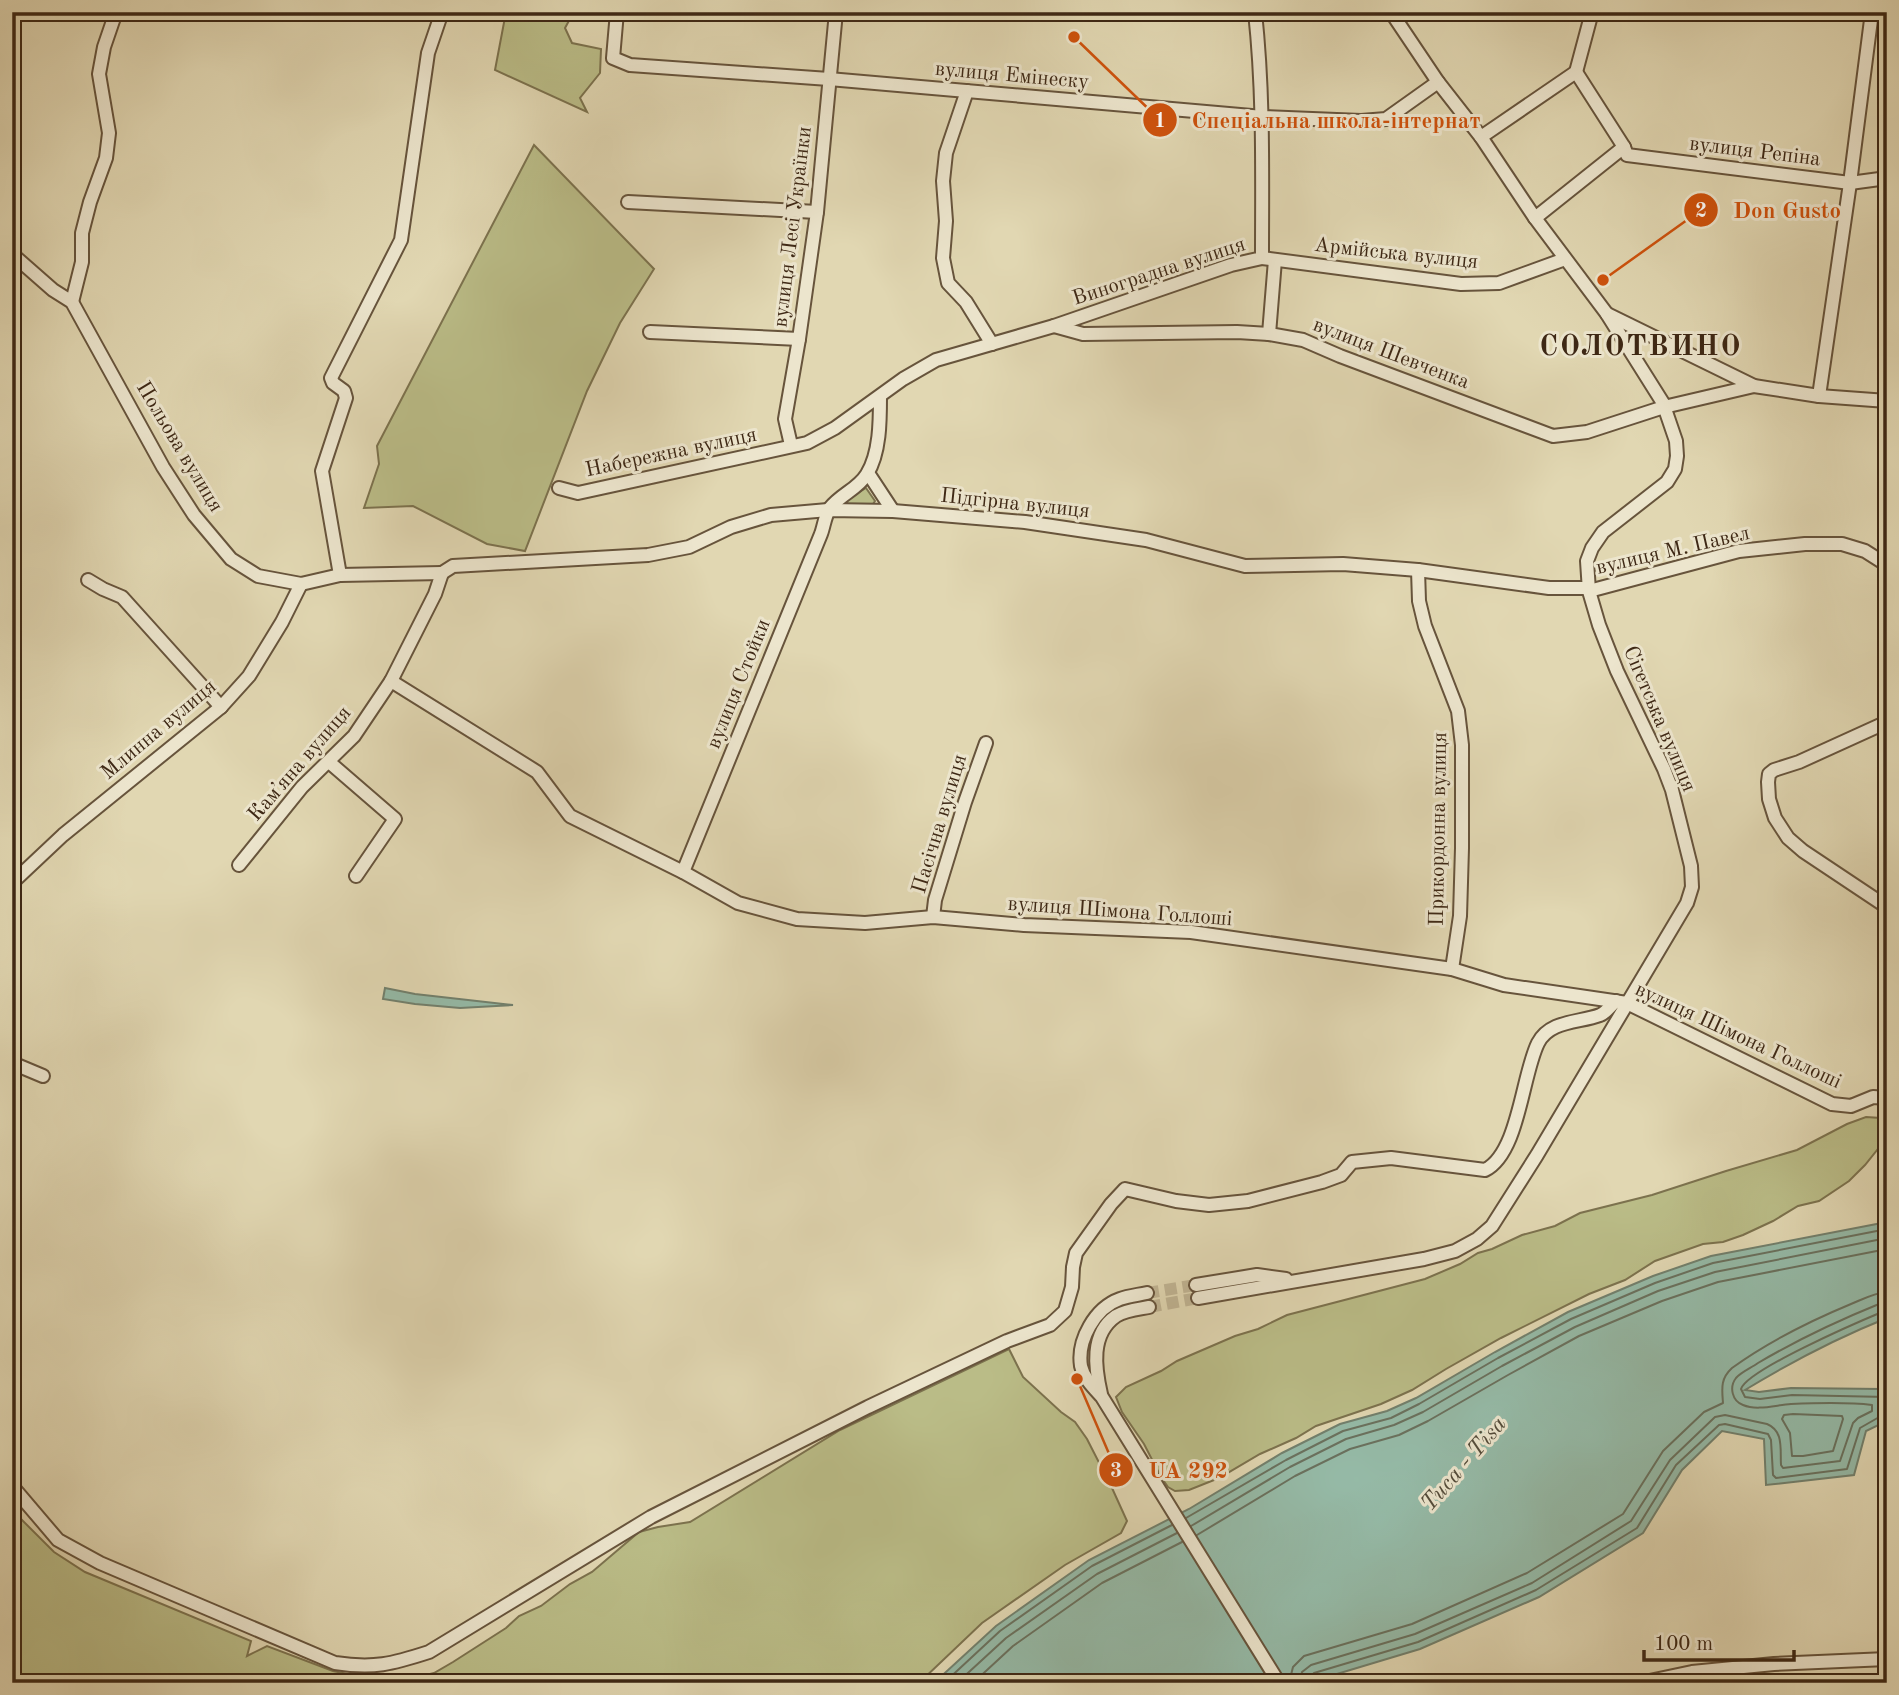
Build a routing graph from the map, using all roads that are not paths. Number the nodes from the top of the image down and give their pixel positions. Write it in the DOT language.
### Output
graph roads {
  1 [pos="37,12"];
  2 [pos="116,12"];
  3 [pos="442,12"];
  4 [pos="617,12"];
  5 [pos="836,12"];
  6 [pos="1255,12"];
  7 [pos="1391,12"];
  8 [pos="1592,12"];
  9 [pos="1872,12"];
  10 [pos="12,15"];
  11 [pos="1576,72"];
  12 [pos="830,79"];
  13 [pos="1438,82"];
  14 [pos="967,91"];
  15 [pos="1263,117"];
  16 [pos="1480,138"];
  17 [pos="1624,147"];
  18 [pos="1887,178"];
  19 [pos="1850,183"];
  20 [pos="628,202"];
  21 [pos="817,212"];
  22 [pos="1535,218"];
  23 [pos="12,254"];
  24 [pos="1269,259"];
  25 [pos="1565,259"];
  26 [pos="72,302"];
  27 [pos="1607,314"];
  28 [pos="1054,326"];
  29 [pos="650,332"];
  30 [pos="1269,334"];
  31 [pos="799,339"];
  32 [pos="992,344"];
  33 [pos="1754,386"];
  34 [pos="1819,396"];
  35 [pos="880,397"];
  36 [pos="1887,401"];
  37 [pos="1664,407"];
  38 [pos="791,445"];
  39 [pos="868,473"];
  40 [pos="559,488"];
  41 [pos="828,510"];
  42 [pos="893,511"];
  43 [pos="1887,565"];
  44 [pos="1418,569"];
  45 [pos="442,573"];
  46 [pos="340,575"];
  47 [pos="88,580"];
  48 [pos="301,584"];
  49 [pos="1588,589"];
  50 [pos="391,681"];
  51 [pos="221,707"];
  52 [pos="1887,722"];
  53 [pos="986,743"];
  54 [pos="330,762"];
  55 [pos="239,865"];
  56 [pos="683,872"];
  57 [pos="356,876"];
  58 [pos="12,883"];
  59 [pos="1887,907"];
  60 [pos="933,917"];
  61 [pos="1452,969"];
  62 [pos="1621,1002"];
  63 [pos="12,1063"];
  64 [pos="43,1076"];
  65 [pos="1887,1098"];
  66 [pos="1197,1292"];
  67 [pos="1147,1293"];
  68 [pos="1149,1307"];
  69 [pos="1104,1400"];
  70 [pos="12,1486"];
  71 [pos="1887,1659"];
  72 [pos="1279,1683"];
  73 [pos="1640,1683"];
  1 -- 10 [label="street"];
  2 -- 26 [label="street"];
  3 -- 46 [label="street"];
  4 -- 12 [label="street, вулиця Емінеску"];
  5 -- 12 [label="street, вулиця Лесі Українки"];
  6 -- 15 [label="street, Виноградна вулиця"];
  7 -- 13 [label="street, Сігетська вулиця"];
  8 -- 11 [label="street"];
  9 -- 19 [label="street"];
  11 -- 16 [label="street"];
  11 -- 17 [label="street"];
  12 -- 14 [label="street, вулиця Емінеску"];
  12 -- 21 [label="street, вулиця Лесі Українки"];
  13 -- 15 [label="street, вулиця Емінеску"];
  13 -- 16 [label="street, Сігетська вулиця"];
  14 -- 15 [label="street, вулиця Емінеску"];
  14 -- 32 [label="street"];
  15 -- 24 [label="street, Виноградна вулиця"];
  16 -- 22 [label="street, Сігетська вулиця"];
  17 -- 19 [label="street, вулиця Репіна"];
  17 -- 22 [label="street"];
  18 -- 19 [label="street, вулиця Репіна"];
  19 -- 34 [label="street"];
  20 -- 21 [label="street"];
  21 -- 31 [label="street, вулиця Лесі Українки"];
  22 -- 25 [label="street, Сігетська вулиця"];
  23 -- 26 [label="street, Польова вулиця"];
  24 -- 25 [label="street, Армійська вулиця"];
  24 -- 28 [label="street, Виноградна вулиця"];
  24 -- 30 [label="street"];
  25 -- 27 [label="street, Сігетська вулиця"];
  26 -- 48 [label="street, Польова вулиця"];
  27 -- 33 [label="street"];
  27 -- 37 [label="street, Сігетська вулиця"];
  28 -- 30 [label="street, вулиця Шевченка"];
  28 -- 32 [label="street, Виноградна вулиця"];
  29 -- 31 [label="street"];
  30 -- 37 [label="street, вулиця Шевченка"];
  31 -- 38 [label="street, вулиця Лесі Українки"];
  32 -- 35 [label="street, Виноградна вулиця"];
  33 -- 34 [label="street"];
  33 -- 37 [label="street, вулиця Шевченка"];
  34 -- 36 [label="street"];
  35 -- 38 [label="street, Виноградна вулиця"];
  35 -- 39 [label="street"];
  37 -- 49 [label="street, Сігетська вулиця"];
  38 -- 40 [label="street, Набережна вулиця"];
  39 -- 41 [label="street"];
  39 -- 42 [label="street"];
  41 -- 42 [label="street, Підгірна вулиця"];
  41 -- 45 [label="street, Підгірна вулиця"];
  41 -- 56 [label="street, вулиця Стойки"];
  42 -- 44 [label="street, Підгірна вулиця"];
  43 -- 49 [label="street, вулиця М. Павел"];
  44 -- 49 [label="street, Підгірна вулиця"];
  44 -- 61 [label="street, Прикордонна вулиця"];
  45 -- 46 [label="street, Польова вулиця"];
  45 -- 50 [label="street, Камʼяна вулиця"];
  46 -- 48 [label="street, Польова вулиця"];
  47 -- 51 [label="street"];
  48 -- 51 [label="street, Млинна вулиця"];
  49 -- 62 [label="street, Сігетська вулиця"];
  50 -- 54 [label="street, Камʼяна вулиця"];
  50 -- 56 [label="street, вулиця Шімона Голлоші"];
  51 -- 58 [label="street, Млинна вулиця"];
  52 -- 59 [label="street"];
  53 -- 60 [label="street, Пасічна вулиця"];
  54 -- 55 [label="street, Камʼяна вулиця"];
  54 -- 57 [label="street"];
  56 -- 60 [label="street, вулиця Шімона Голлоші"];
  60 -- 61 [label="street, вулиця Шімона Голлоші"];
  61 -- 62 [label="street, вулиця Шімона Голлоші"];
  62 -- 65 [label="street, вулиця Шімона Голлоші"];
  62 -- 66 [label="street, Сігетська вулиця"];
  62 -- 70 [label="street"];
  63 -- 64 [label="street"];
  67 -- 69 [label="street"];
  68 -- 69 [label="street"];
  69 -- 72 [label="street"];
  71 -- 73 [label="street"];
}
